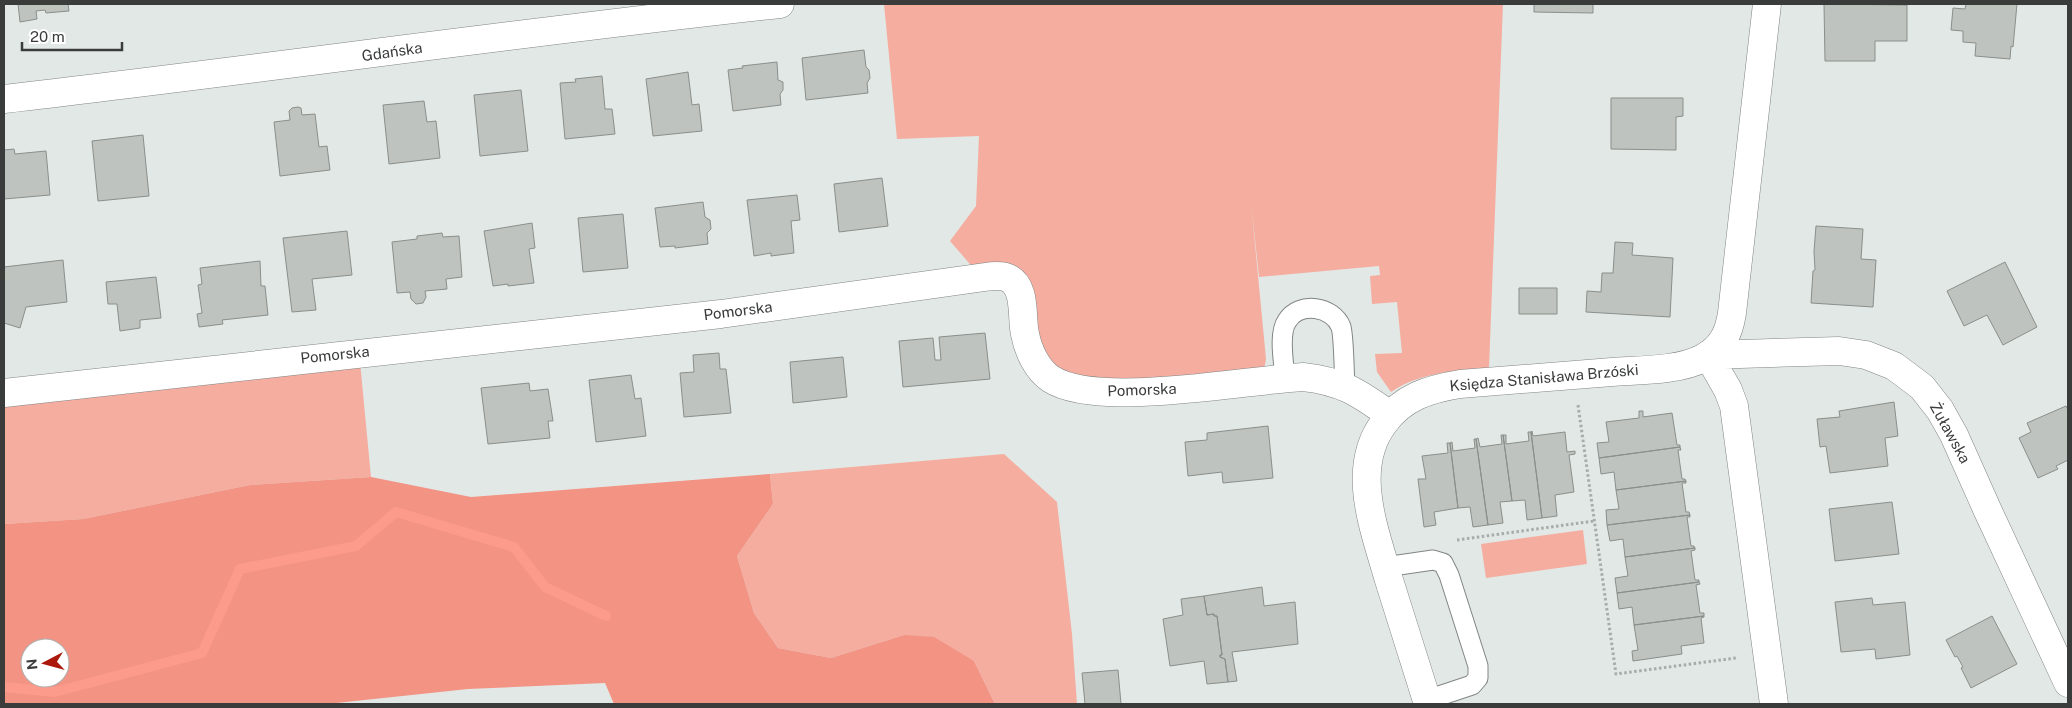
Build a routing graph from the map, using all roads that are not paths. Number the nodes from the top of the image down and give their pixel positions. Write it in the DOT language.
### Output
graph roads {
  1 [pos="780,4"];
  2 [pos="1767,4"];
  3 [pos="4,99"];
  4 [pos="1708,355"];
  5 [pos="1285,378"];
  6 [pos="1345,386"];
  7 [pos="4,393"];
  8 [pos="1390,415"];
  9 [pos="1385,567"];
  10 [pos="2068,683"];
  11 [pos="1428,702"];
  12 [pos="1774,704"];
  1 -- 3 [label="street, Gdańska"];
  2 -- 4 [label="street, Księdza Stanisława Brzóski"];
  4 -- 8 [label="street, Księdza Stanisława Brzóski"];
  4 -- 10 [label="street, Żuławska"];
  4 -- 12 [label="street"];
  5 -- 6 [label="street, Pomorska"];
  5 -- 6 [label="lane"];
  5 -- 7 [label="street, Pomorska"];
  6 -- 8 [label="street, Pomorska"];
  8 -- 9 [label="street, Księdza Stanisława Brzóski"];
  9 -- 11 [label="street, Księdza Stanisława Brzóski"];
  9 -- 11 [label="lane"];
}
